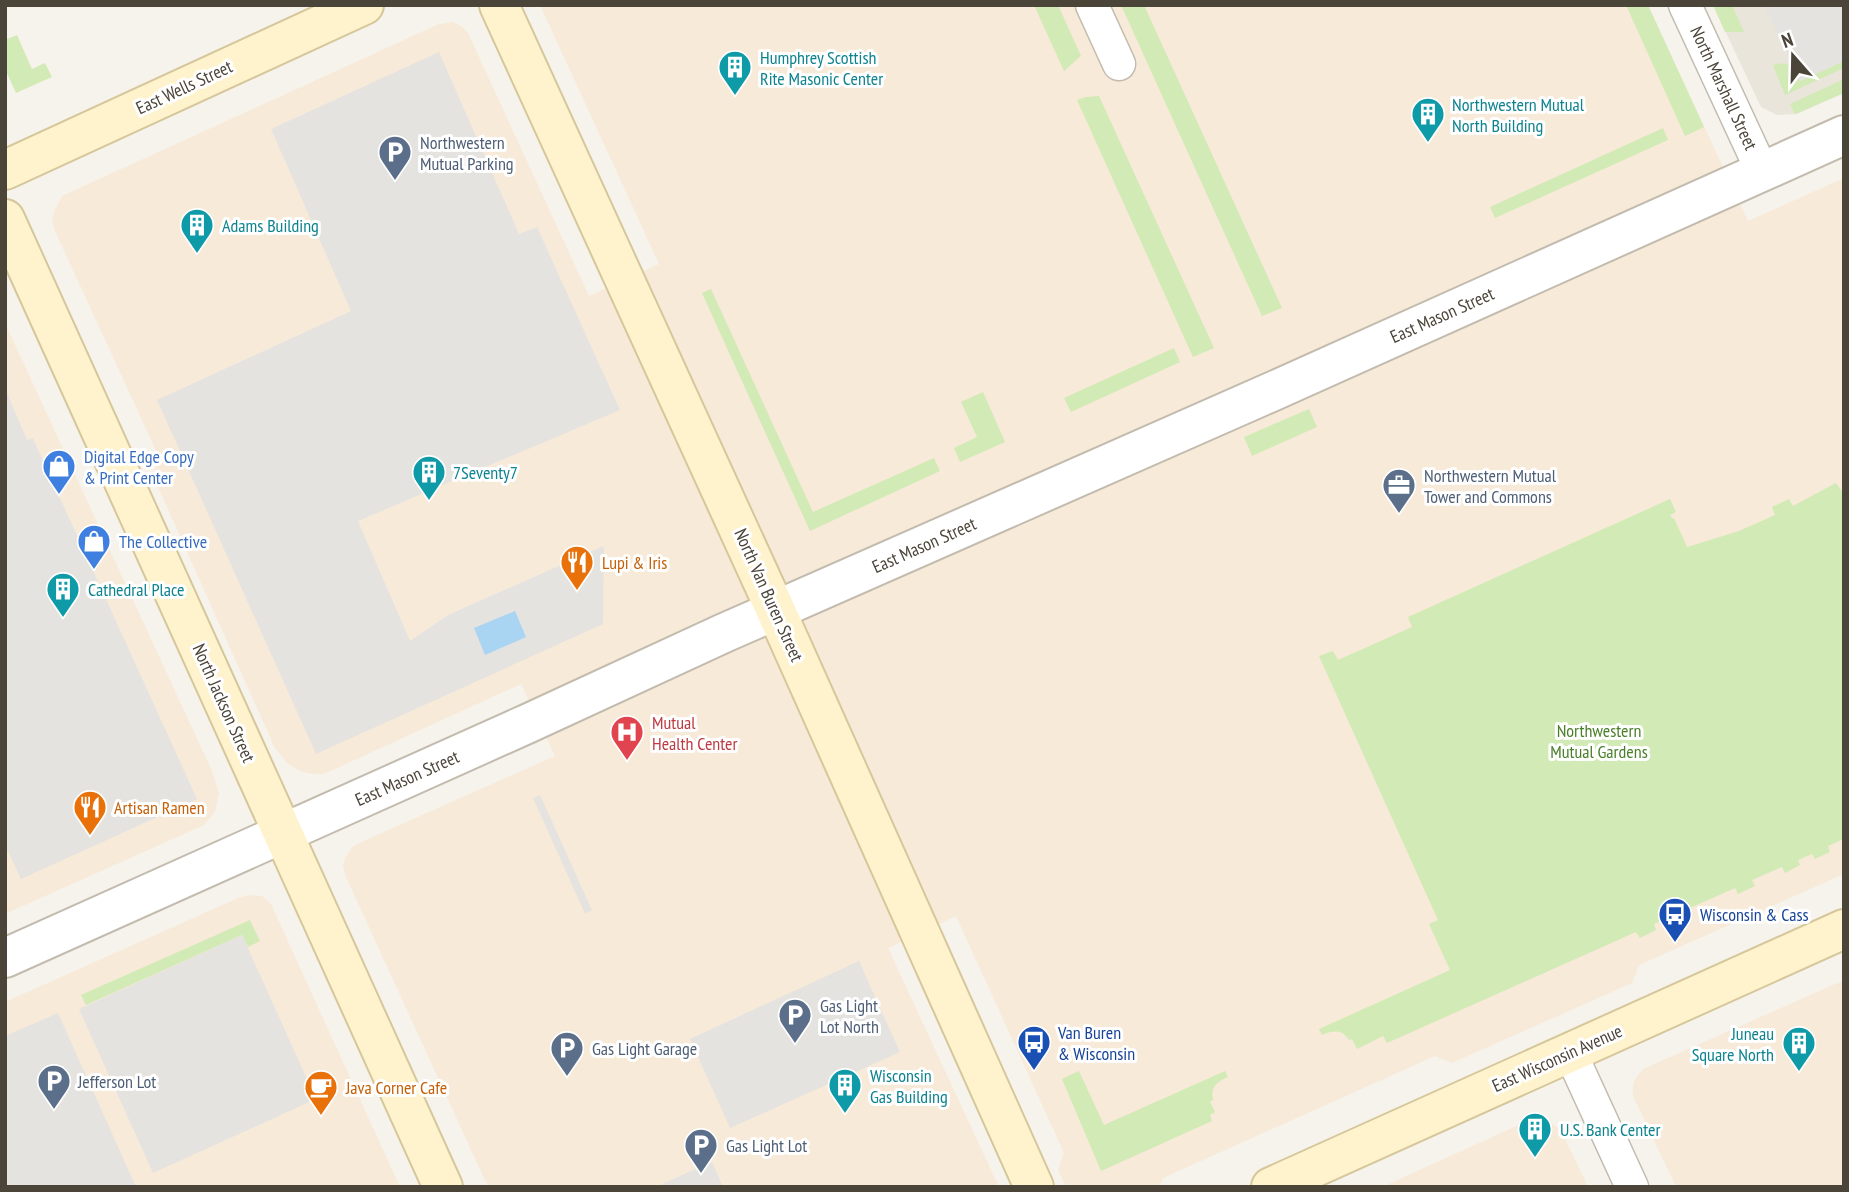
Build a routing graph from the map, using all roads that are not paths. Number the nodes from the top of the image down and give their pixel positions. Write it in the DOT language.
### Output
graph roads {
  1 [pos="364,5"];
  2 [pos="499,5"];
  3 [pos="1092,5"];
  4 [pos="1685,5"];
  5 [pos="1119,64"];
  6 [pos="1844,135"];
  7 [pos="5,170"];
  8 [pos="1762,171"];
  9 [pos="5,219"];
  10 [pos="776,611"];
  11 [pos="282,833"];
  12 [pos="1844,929"];
  13 [pos="5,958"];
  14 [pos="1570,1052"];
  15 [pos="443,1187"];
  16 [pos="1034,1187"];
  17 [pos="1271,1187"];
  18 [pos="1632,1187"];
  1 -- 7 [label="main road, East Wells Street"];
  2 -- 10 [label="main road, North Van Buren Street"];
  3 -- 5 [label="street"];
  4 -- 8 [label="street, North Marshall Street"];
  6 -- 8 [label="street, East Mason Street"];
  8 -- 10 [label="street, East Mason Street"];
  9 -- 11 [label="main road, North Jackson Street"];
  10 -- 11 [label="street, East Mason Street"];
  10 -- 16 [label="main road, North Van Buren Street"];
  11 -- 13 [label="street, East Mason Street"];
  11 -- 15 [label="main road, North Jackson Street"];
  12 -- 14 [label="main road, East Wisconsin Avenue"];
  14 -- 17 [label="main road, East Wisconsin Avenue"];
  14 -- 18 [label="street"];
}
